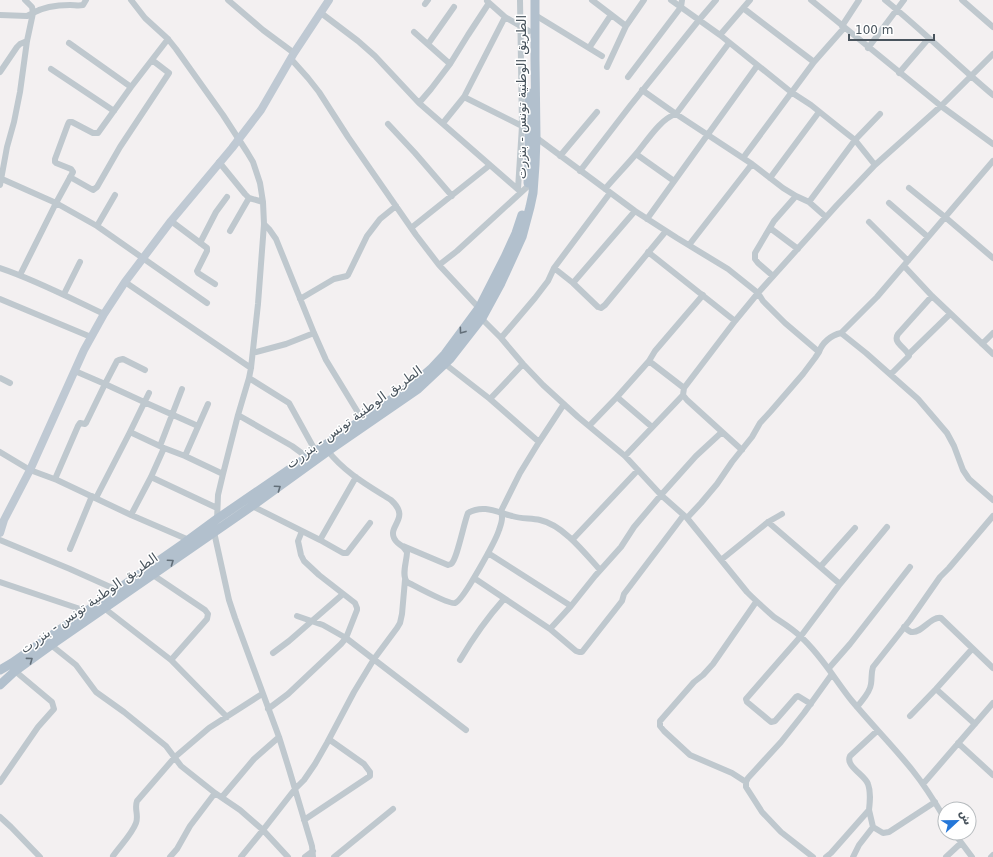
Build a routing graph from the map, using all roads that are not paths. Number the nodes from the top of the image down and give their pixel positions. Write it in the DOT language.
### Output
graph roads {
  1 [pos="25,0"];
  2 [pos="86,0"];
  3 [pos="131,0"];
  4 [pos="228,0"];
  5 [pos="329,0"];
  6 [pos="520,0"];
  7 [pos="529,0"];
  8 [pos="535,0"];
  9 [pos="592,0"];
  10 [pos="644,0"];
  11 [pos="671,0"];
  12 [pos="682,0"];
  13 [pos="716,0"];
  14 [pos="750,0"];
  15 [pos="811,0"];
  16 [pos="859,0"];
  17 [pos="885,0"];
  18 [pos="904,0"];
  19 [pos="962,0"];
  20 [pos="488,1"];
  21 [pos="454,7"];
  22 [pos="681,7"];
  23 [pos="743,8"];
  24 [pos="897,10"];
  25 [pos="33,13"];
  26 [pos="321,13"];
  27 [pos="0,15"];
  28 [pos="535,15"];
  29 [pos="611,15"];
  30 [pos="505,16"];
  31 [pos="699,20"];
  32 [pos="626,26"];
  33 [pos="843,27"];
  34 [pos="993,27"];
  35 [pos="525,28"];
  36 [pos="414,32"];
  37 [pos="720,35"];
  38 [pos="929,38"];
  39 [pos="168,39"];
  40 [pos="27,41"];
  41 [pos="69,43"];
  42 [pos="729,43"];
  43 [pos="428,44"];
  44 [pos="590,48"];
  45 [pos="868,48"];
  46 [pos="993,54"];
  47 [pos="292,56"];
  48 [pos="602,56"];
  49 [pos="152,60"];
  50 [pos="814,62"];
  51 [pos="450,64"];
  52 [pos="757,66"];
  53 [pos="608,67"];
  54 [pos="51,69"];
  55 [pos="0,72"];
  56 [pos="900,73"];
  57 [pos="971,76"];
  58 [pos="628,77"];
  59 [pos="131,87"];
  60 [pos="642,90"];
  61 [pos="791,92"];
  62 [pos="993,95"];
  63 [pos="464,97"];
  64 [pos="419,103"];
  65 [pos="941,106"];
  66 [pos="114,111"];
  67 [pos="597,112"];
  68 [pos="820,112"];
  69 [pos="676,114"];
  70 [pos="880,114"];
  71 [pos="442,123"];
  72 [pos="388,124"];
  73 [pos="522,126"];
  74 [pos="533,135"];
  75 [pos="708,135"];
  76 [pos="239,139"];
  77 [pos="856,140"];
  78 [pos="993,144"];
  79 [pos="636,154"];
  80 [pos="560,156"];
  81 [pos="743,158"];
  82 [pos="993,161"];
  83 [pos="220,162"];
  84 [pos="752,164"];
  85 [pos="490,165"];
  86 [pos="875,165"];
  87 [pos="580,171"];
  88 [pos="70,177"];
  89 [pos="770,178"];
  90 [pos="674,181"];
  91 [pos="1,182"];
  92 [pos="909,188"];
  93 [pos="522,189"];
  94 [pos="607,191"];
  95 [pos="115,195"];
  96 [pos="452,196"];
  97 [pos="796,196"];
  98 [pos="227,197"];
  99 [pos="250,198"];
  100 [pos="263,202"];
  101 [pos="809,202"];
  102 [pos="56,203"];
  103 [pos="889,203"];
  104 [pos="396,206"];
  105 [pos="635,211"];
  106 [pos="826,217"];
  107 [pos="945,217"];
  108 [pos="647,219"];
  109 [pos="171,221"];
  110 [pos="870,222"];
  111 [pos="264,224"];
  112 [pos="97,226"];
  113 [pos="411,228"];
  114 [pos="770,228"];
  115 [pos="230,231"];
  116 [pos="666,231"];
  117 [pos="928,237"];
  118 [pos="200,243"];
  119 [pos="689,245"];
  120 [pos="798,249"];
  121 [pos="648,252"];
  122 [pos="143,258"];
  123 [pos="993,258"];
  124 [pos="80,262"];
  125 [pos="906,263"];
  126 [pos="439,265"];
  127 [pos="0,268"];
  128 [pos="554,268"];
  129 [pos="20,275"];
  130 [pos="773,276"];
  131 [pos="125,282"];
  132 [pos="573,283"];
  133 [pos="215,284"];
  134 [pos="758,293"];
  135 [pos="64,294"];
  136 [pos="703,295"];
  137 [pos="932,296"];
  138 [pos="0,299"];
  139 [pos="300,299"];
  140 [pos="207,303"];
  141 [pos="479,313"];
  142 [pos="104,314"];
  143 [pos="950,314"];
  144 [pos="735,321"];
  145 [pos="314,333"];
  146 [pos="841,333"];
  147 [pos="993,333"];
  148 [pos="91,338"];
  149 [pos="501,338"];
  150 [pos="982,344"];
  151 [pos="819,352"];
  152 [pos="253,353"];
  153 [pos="909,354"];
  154 [pos="993,354"];
  155 [pos="649,361"];
  156 [pos="445,364"];
  157 [pos="523,364"];
  158 [pos="251,368"];
  159 [pos="145,370"];
  160 [pos="75,371"];
  161 [pos="891,374"];
  162 [pos="0,378"];
  163 [pos="249,378"];
  164 [pos="10,383"];
  165 [pos="105,384"];
  166 [pos="182,389"];
  167 [pos="683,392"];
  168 [pos="149,393"];
  169 [pos="617,397"];
  170 [pos="490,399"];
  171 [pos="144,402"];
  172 [pos="208,404"];
  173 [pos="564,404"];
  174 [pos="173,415"];
  175 [pos="238,415"];
  176 [pos="362,419"];
  177 [pos="198,426"];
  178 [pos="589,426"];
  179 [pos="652,427"];
  180 [pos="130,432"];
  181 [pos="722,432"];
  182 [pos="539,442"];
  183 [pos="162,446"];
  184 [pos="742,450"];
  185 [pos="328,451"];
  186 [pos="0,452"];
  187 [pos="316,452"];
  188 [pos="185,456"];
  189 [pos="625,456"];
  190 [pos="307,458"];
  191 [pos="30,470"];
  192 [pos="638,470"];
  193 [pos="222,474"];
  194 [pos="151,477"];
  195 [pos="356,477"];
  196 [pos="55,479"];
  197 [pos="661,495"];
  198 [pos="94,497"];
  199 [pos="993,500"];
  200 [pos="252,506"];
  201 [pos="217,508"];
  202 [pos="501,512"];
  203 [pos="782,514"];
  204 [pos="131,515"];
  205 [pos="993,516"];
  206 [pos="685,517"];
  207 [pos="217,519"];
  208 [pos="768,522"];
  209 [pos="370,523"];
  210 [pos="887,527"];
  211 [pos="855,528"];
  212 [pos="302,531"];
  213 [pos="214,532"];
  214 [pos="0,533"];
  215 [pos="573,539"];
  216 [pos="0,540"];
  217 [pos="189,540"];
  218 [pos="320,540"];
  219 [pos="403,546"];
  220 [pos="70,549"];
  221 [pos="488,553"];
  222 [pos="722,560"];
  223 [pos="820,566"];
  224 [pos="910,567"];
  225 [pos="600,570"];
  226 [pos="153,575"];
  227 [pos="474,578"];
  228 [pos="405,580"];
  229 [pos="0,582"];
  230 [pos="840,584"];
  231 [pos="117,590"];
  232 [pos="343,594"];
  233 [pos="504,599"];
  234 [pos="756,602"];
  235 [pos="571,606"];
  236 [pos="104,608"];
  237 [pos="86,612"];
  238 [pos="297,616"];
  239 [pos="310,621"];
  240 [pos="904,627"];
  241 [pos="550,629"];
  242 [pos="801,636"];
  243 [pos="346,638"];
  244 [pos="51,645"];
  245 [pos="972,649"];
  246 [pos="273,653"];
  247 [pos="374,659"];
  248 [pos="171,660"];
  249 [pos="460,660"];
  250 [pos="993,668"];
  251 [pos="0,670"];
  252 [pos="15,671"];
  253 [pos="830,671"];
  254 [pos="0,685"];
  255 [pos="936,689"];
  256 [pos="262,694"];
  257 [pos="993,703"];
  258 [pos="811,704"];
  259 [pos="857,708"];
  260 [pos="268,709"];
  261 [pos="910,716"];
  262 [pos="227,717"];
  263 [pos="975,724"];
  264 [pos="466,730"];
  265 [pos="877,731"];
  266 [pos="279,737"];
  267 [pos="330,740"];
  268 [pos="958,743"];
  269 [pos="175,757"];
  270 [pos="993,775"];
  271 [pos="0,782"];
  272 [pos="746,782"];
  273 [pos="923,784"];
  274 [pos="295,789"];
  275 [pos="215,793"];
  276 [pos="222,797"];
  277 [pos="935,802"];
  278 [pos="937,805"];
  279 [pos="393,809"];
  280 [pos="869,810"];
  281 [pos="0,817"];
  282 [pos="304,820"];
  283 [pos="873,827"];
  284 [pos="263,830"];
  285 [pos="961,843"];
  286 [pos="313,854"];
  287 [pos="113,856"];
  288 [pos="40,857"];
  289 [pos="170,857"];
  290 [pos="241,857"];
  291 [pos="288,857"];
  292 [pos="305,857"];
  293 [pos="334,857"];
  294 [pos="813,857"];
  295 [pos="826,857"];
  296 [pos="853,857"];
  297 [pos="946,857"];
  298 [pos="972,857"];
  1 -- 25 [label="street"];
  2 -- 25 [label="street"];
  3 -- 39 [label="street"];
  4 -- 47 [label="street"];
  5 -- 26 [label="street"];
  6 -- 35 [label="street"];
  7 -- 35 [label="main road, الطريق الوطنية تونس - بنزرت"];
  8 -- 28 [label="main road, الطريق الوطنية تونس - بنزرت"];
  9 -- 29 [label="street"];
  10 -- 32 [label="street"];
  11 -- 22 [label="street"];
  12 -- 22 [label="street"];
  13 -- 31 [label="street"];
  14 -- 23 [label="street"];
  15 -- 33 [label="street"];
  16 -- 33 [label="street"];
  17 -- 24 [label="street"];
  18 -- 24 [label="street"];
  19 -- 34 [label="street"];
  20 -- 30 [label="street"];
  20 -- 51 [label="street"];
  21 -- 43 [label="street"];
  22 -- 31 [label="street"];
  22 -- 58 [label="street"];
  23 -- 37 [label="street"];
  23 -- 50 [label="street"];
  24 -- 38 [label="street"];
  24 -- 45 [label="street"];
  25 -- 27 [label="street"];
  25 -- 40 [label="street"];
  26 -- 47 [label="street"];
  26 -- 64 [label="street"];
  28 -- 44 [label="street"];
  28 -- 74 [label="main road, الطريق الوطنية تونس - بنزرت"];
  29 -- 32 [label="street"];
  29 -- 44 [label="street"];
  30 -- 35 [label="street"];
  30 -- 63 [label="street"];
  31 -- 37 [label="street"];
  31 -- 60 [label="street"];
  32 -- 53 [label="street"];
  33 -- 45 [label="street"];
  33 -- 50 [label="street"];
  35 -- 73 [label="street"];
  35 -- 74 [label="main road, الطريق الوطنية تونس - بنزرت"];
  36 -- 43 [label="street"];
  37 -- 42 [label="street"];
  38 -- 56 [label="street"];
  38 -- 57 [label="street"];
  39 -- 49 [label="street"];
  39 -- 76 [label="street"];
  40 -- 55 [label="street"];
  40 -- 91 [label="street"];
  41 -- 59 [label="street"];
  42 -- 52 [label="street"];
  42 -- 69 [label="street"];
  43 -- 51 [label="street"];
  44 -- 48 [label="street"];
  45 -- 56 [label="street"];
  46 -- 57 [label="street"];
  47 -- 76 [label="street"];
  47 -- 104 [label="street"];
  49 -- 59 [label="street"];
  49 -- 88 [label="street"];
  50 -- 61 [label="street"];
  51 -- 64 [label="street"];
  52 -- 61 [label="street"];
  52 -- 75 [label="street"];
  54 -- 66 [label="street"];
  56 -- 65 [label="street"];
  57 -- 62 [label="street"];
  57 -- 65 [label="street"];
  59 -- 66 [label="street"];
  60 -- 69 [label="street"];
  60 -- 87 [label="street"];
  61 -- 68 [label="street"];
  61 -- 81 [label="street"];
  63 -- 71 [label="street"];
  63 -- 73 [label="street"];
  64 -- 71 [label="street"];
  65 -- 78 [label="street"];
  65 -- 86 [label="street"];
  66 -- 88 [label="street"];
  67 -- 80 [label="street"];
  68 -- 77 [label="street"];
  68 -- 89 [label="street"];
  69 -- 75 [label="street"];
  69 -- 79 [label="street"];
  70 -- 77 [label="street"];
  71 -- 85 [label="street"];
  72 -- 96 [label="street"];
  73 -- 93 [label="street"];
  74 -- 80 [label="street"];
  74 -- 93 [label="main road, الطريق الوطنية تونس - بنزرت"];
  74 -- 141 [label="main road, الطريق الوطنية تونس - بنزرت"];
  75 -- 81 [label="street"];
  75 -- 90 [label="street"];
  76 -- 83 [label="street"];
  76 -- 100 [label="street"];
  77 -- 86 [label="street"];
  77 -- 101 [label="street"];
  79 -- 90 [label="street"];
  79 -- 94 [label="street"];
  80 -- 87 [label="street"];
  81 -- 84 [label="street"];
  82 -- 107 [label="street"];
  83 -- 99 [label="street"];
  83 -- 109 [label="street"];
  84 -- 89 [label="street"];
  84 -- 119 [label="street"];
  85 -- 93 [label="street"];
  85 -- 96 [label="street"];
  86 -- 106 [label="street"];
  87 -- 94 [label="street"];
  88 -- 102 [label="street"];
  89 -- 97 [label="street"];
  90 -- 108 [label="street"];
  91 -- 102 [label="street"];
  92 -- 107 [label="street"];
  93 -- 126 [label="street"];
  93 -- 141 [label="main road, الطريق الوطنية تونس - بنزرت"];
  94 -- 105 [label="street"];
  94 -- 128 [label="street"];
  95 -- 112 [label="street"];
  96 -- 113 [label="street"];
  97 -- 101 [label="street"];
  97 -- 114 [label="street"];
  98 -- 118 [label="street"];
  99 -- 100 [label="street"];
  99 -- 115 [label="street"];
  100 -- 111 [label="street"];
  101 -- 106 [label="street"];
  102 -- 112 [label="street"];
  102 -- 129 [label="street"];
  103 -- 117 [label="street"];
  104 -- 113 [label="street"];
  104 -- 139 [label="street"];
  105 -- 108 [label="street"];
  105 -- 132 [label="street"];
  106 -- 120 [label="street"];
  107 -- 117 [label="street"];
  107 -- 123 [label="street"];
  108 -- 116 [label="street"];
  109 -- 118 [label="street"];
  109 -- 122 [label="street"];
  110 -- 125 [label="street"];
  111 -- 139 [label="street"];
  111 -- 152 [label="street"];
  112 -- 122 [label="street"];
  113 -- 126 [label="street"];
  114 -- 120 [label="street"];
  114 -- 130 [label="street"];
  116 -- 119 [label="street"];
  116 -- 121 [label="street"];
  117 -- 125 [label="street"];
  118 -- 133 [label="street"];
  119 -- 134 [label="street"];
  120 -- 130 [label="street"];
  121 -- 132 [label="street"];
  121 -- 136 [label="street"];
  122 -- 131 [label="street"];
  122 -- 140 [label="street"];
  124 -- 135 [label="street"];
  125 -- 137 [label="street"];
  125 -- 146 [label="street"];
  126 -- 141 [label="street"];
  127 -- 129 [label="street"];
  128 -- 132 [label="street"];
  128 -- 149 [label="street"];
  129 -- 135 [label="street"];
  130 -- 134 [label="street"];
  131 -- 142 [label="street"];
  131 -- 158 [label="street"];
  134 -- 144 [label="street"];
  134 -- 151 [label="street"];
  135 -- 142 [label="street"];
  136 -- 144 [label="street"];
  136 -- 155 [label="street"];
  137 -- 143 [label="street"];
  137 -- 153 [label="street"];
  138 -- 148 [label="street"];
  139 -- 145 [label="street"];
  141 -- 149 [label="street"];
  141 -- 156 [label="main road, الطريق الوطنية تونس - بنزرت"];
  141 -- 176 [label="main road, الطريق الوطنية تونس - بنزرت, one-way"];
  142 -- 148 [label="street"];
  143 -- 150 [label="street"];
  143 -- 153 [label="street"];
  144 -- 167 [label="street"];
  145 -- 152 [label="street"];
  145 -- 176 [label="street"];
  146 -- 151 [label="street"];
  146 -- 161 [label="street"];
  147 -- 150 [label="street"];
  148 -- 160 [label="street"];
  149 -- 157 [label="street"];
  150 -- 154 [label="street"];
  151 -- 184 [label="street"];
  152 -- 158 [label="street"];
  153 -- 161 [label="street"];
  155 -- 167 [label="street"];
  155 -- 169 [label="street"];
  156 -- 170 [label="street"];
  156 -- 185 [label="main road, الطريق الوطنية تونس - بنزرت"];
  157 -- 170 [label="street"];
  157 -- 173 [label="street"];
  158 -- 163 [label="street"];
  159 -- 165 [label="street"];
  160 -- 165 [label="street"];
  160 -- 191 [label="street"];
  161 -- 199 [label="street"];
  162 -- 164 [label="street"];
  163 -- 175 [label="street"];
  163 -- 187 [label="street"];
  165 -- 171 [label="street"];
  165 -- 196 [label="street"];
  166 -- 174 [label="street"];
  167 -- 179 [label="street"];
  167 -- 181 [label="street"];
  168 -- 171 [label="street"];
  169 -- 178 [label="street"];
  169 -- 179 [label="street"];
  170 -- 182 [label="street"];
  171 -- 174 [label="street"];
  171 -- 180 [label="street"];
  172 -- 177 [label="street"];
  173 -- 178 [label="street"];
  173 -- 182 [label="street"];
  174 -- 177 [label="street"];
  174 -- 183 [label="street"];
  175 -- 190 [label="street"];
  175 -- 193 [label="street"];
  176 -- 187 [label="main road, الطريق الوطنية تونس - بنزرت"];
  177 -- 188 [label="street"];
  178 -- 189 [label="street"];
  179 -- 189 [label="street"];
  180 -- 183 [label="street"];
  180 -- 198 [label="street"];
  181 -- 184 [label="street"];
  181 -- 197 [label="street"];
  182 -- 202 [label="street"];
  183 -- 188 [label="street"];
  183 -- 194 [label="street"];
  184 -- 206 [label="street"];
  185 -- 195 [label="street"];
  200 -- 185 [label="main road, الطريق الوطنية تونس - بنزرت, one-way"];
  186 -- 191 [label="street"];
  187 -- 190 [label="main road, الطريق الوطنية تونس - بنزرت"];
  188 -- 193 [label="street"];
  189 -- 192 [label="street"];
  190 -- 207 [label="main road, الطريق الوطنية تونس - بنزرت"];
  191 -- 196 [label="street"];
  191 -- 214 [label="street"];
  192 -- 197 [label="street"];
  192 -- 215 [label="street"];
  193 -- 201 [label="street"];
  194 -- 201 [label="street"];
  194 -- 204 [label="street"];
  195 -- 218 [label="street"];
  195 -- 219 [label="street"];
  196 -- 198 [label="street"];
  197 -- 206 [label="street"];
  197 -- 225 [label="street"];
  198 -- 204 [label="street"];
  198 -- 220 [label="street"];
  200 -- 212 [label="street"];
  200 -- 213 [label="main road, الطريق الوطنية تونس - بنزرت"];
  201 -- 207 [label="street"];
  202 -- 215 [label="street"];
  202 -- 219 [label="street"];
  202 -- 221 [label="street"];
  203 -- 208 [label="street"];
  204 -- 217 [label="street"];
  205 -- 240 [label="street"];
  206 -- 222 [label="street"];
  206 -- 241 [label="street"];
  207 -- 213 [label="street"];
  207 -- 217 [label="main road, الطريق الوطنية تونس - بنزرت"];
  208 -- 222 [label="street"];
  208 -- 223 [label="street"];
  209 -- 218 [label="street"];
  210 -- 230 [label="street"];
  211 -- 223 [label="street"];
  212 -- 218 [label="street"];
  212 -- 232 [label="street"];
  226 -- 213 [label="main road, الطريق الوطنية تونس - بنزرت, one-way"];
  213 -- 256 [label="street"];
  215 -- 225 [label="street"];
  216 -- 231 [label="street"];
  217 -- 231 [label="main road, الطريق الوطنية تونس - بنزرت"];
  219 -- 228 [label="street"];
  221 -- 227 [label="street"];
  221 -- 235 [label="street"];
  222 -- 234 [label="street"];
  223 -- 230 [label="street"];
  224 -- 253 [label="street"];
  225 -- 235 [label="street"];
  226 -- 236 [label="main road, الطريق الوطنية تونس - بنزرت"];
  226 -- 248 [label="street"];
  227 -- 228 [label="street"];
  227 -- 233 [label="street"];
  228 -- 247 [label="street"];
  229 -- 237 [label="street"];
  230 -- 242 [label="street"];
  231 -- 237 [label="main road, الطريق الوطنية تونس - بنزرت"];
  232 -- 239 [label="street"];
  232 -- 243 [label="street"];
  233 -- 241 [label="street"];
  233 -- 249 [label="street"];
  234 -- 242 [label="street"];
  234 -- 272 [label="street"];
  235 -- 241 [label="street"];
  236 -- 244 [label="main road, الطريق الوطنية تونس - بنزرت"];
  236 -- 248 [label="street"];
  237 -- 251 [label="main road, الطريق الوطنية تونس - بنزرت"];
  238 -- 239 [label="street"];
  239 -- 243 [label="street"];
  239 -- 246 [label="street"];
  240 -- 245 [label="street"];
  240 -- 259 [label="street"];
  242 -- 253 [label="street"];
  242 -- 258 [label="street"];
  243 -- 247 [label="street"];
  243 -- 260 [label="street"];
  252 -- 244 [label="main road, الطريق الوطنية تونس - بنزرت, one-way"];
  244 -- 269 [label="street"];
  245 -- 250 [label="street"];
  245 -- 255 [label="street"];
  247 -- 264 [label="street"];
  247 -- 267 [label="street"];
  248 -- 262 [label="street"];
  252 -- 254 [label="main road, الطريق الوطنية تونس - بنزرت"];
  252 -- 271 [label="street"];
  253 -- 258 [label="street"];
  253 -- 259 [label="street"];
  255 -- 261 [label="street"];
  255 -- 263 [label="street"];
  256 -- 260 [label="street"];
  256 -- 262 [label="street"];
  257 -- 263 [label="street"];
  258 -- 272 [label="street"];
  259 -- 265 [label="street"];
  260 -- 266 [label="street"];
  262 -- 269 [label="street"];
  263 -- 268 [label="street"];
  265 -- 273 [label="street"];
  265 -- 280 [label="street"];
  266 -- 274 [label="street"];
  266 -- 276 [label="street"];
  267 -- 274 [label="street"];
  267 -- 282 [label="street"];
  268 -- 270 [label="street"];
  268 -- 273 [label="street"];
  269 -- 275 [label="street"];
  269 -- 287 [label="street"];
  272 -- 294 [label="street"];
  273 -- 277 [label="street"];
  274 -- 282 [label="street"];
  274 -- 284 [label="street"];
  275 -- 276 [label="street"];
  275 -- 289 [label="street"];
  276 -- 284 [label="street"];
  277 -- 278 [label="street"];
  277 -- 283 [label="street"];
  279 -- 293 [label="street"];
  280 -- 283 [label="street"];
  280 -- 295 [label="street"];
  281 -- 288 [label="street"];
  282 -- 286 [label="street"];
  283 -- 296 [label="street"];
  284 -- 290 [label="street"];
  284 -- 291 [label="street"];
  285 -- 297 [label="street"];
  285 -- 298 [label="street"];
  286 -- 292 [label="street"];
}
